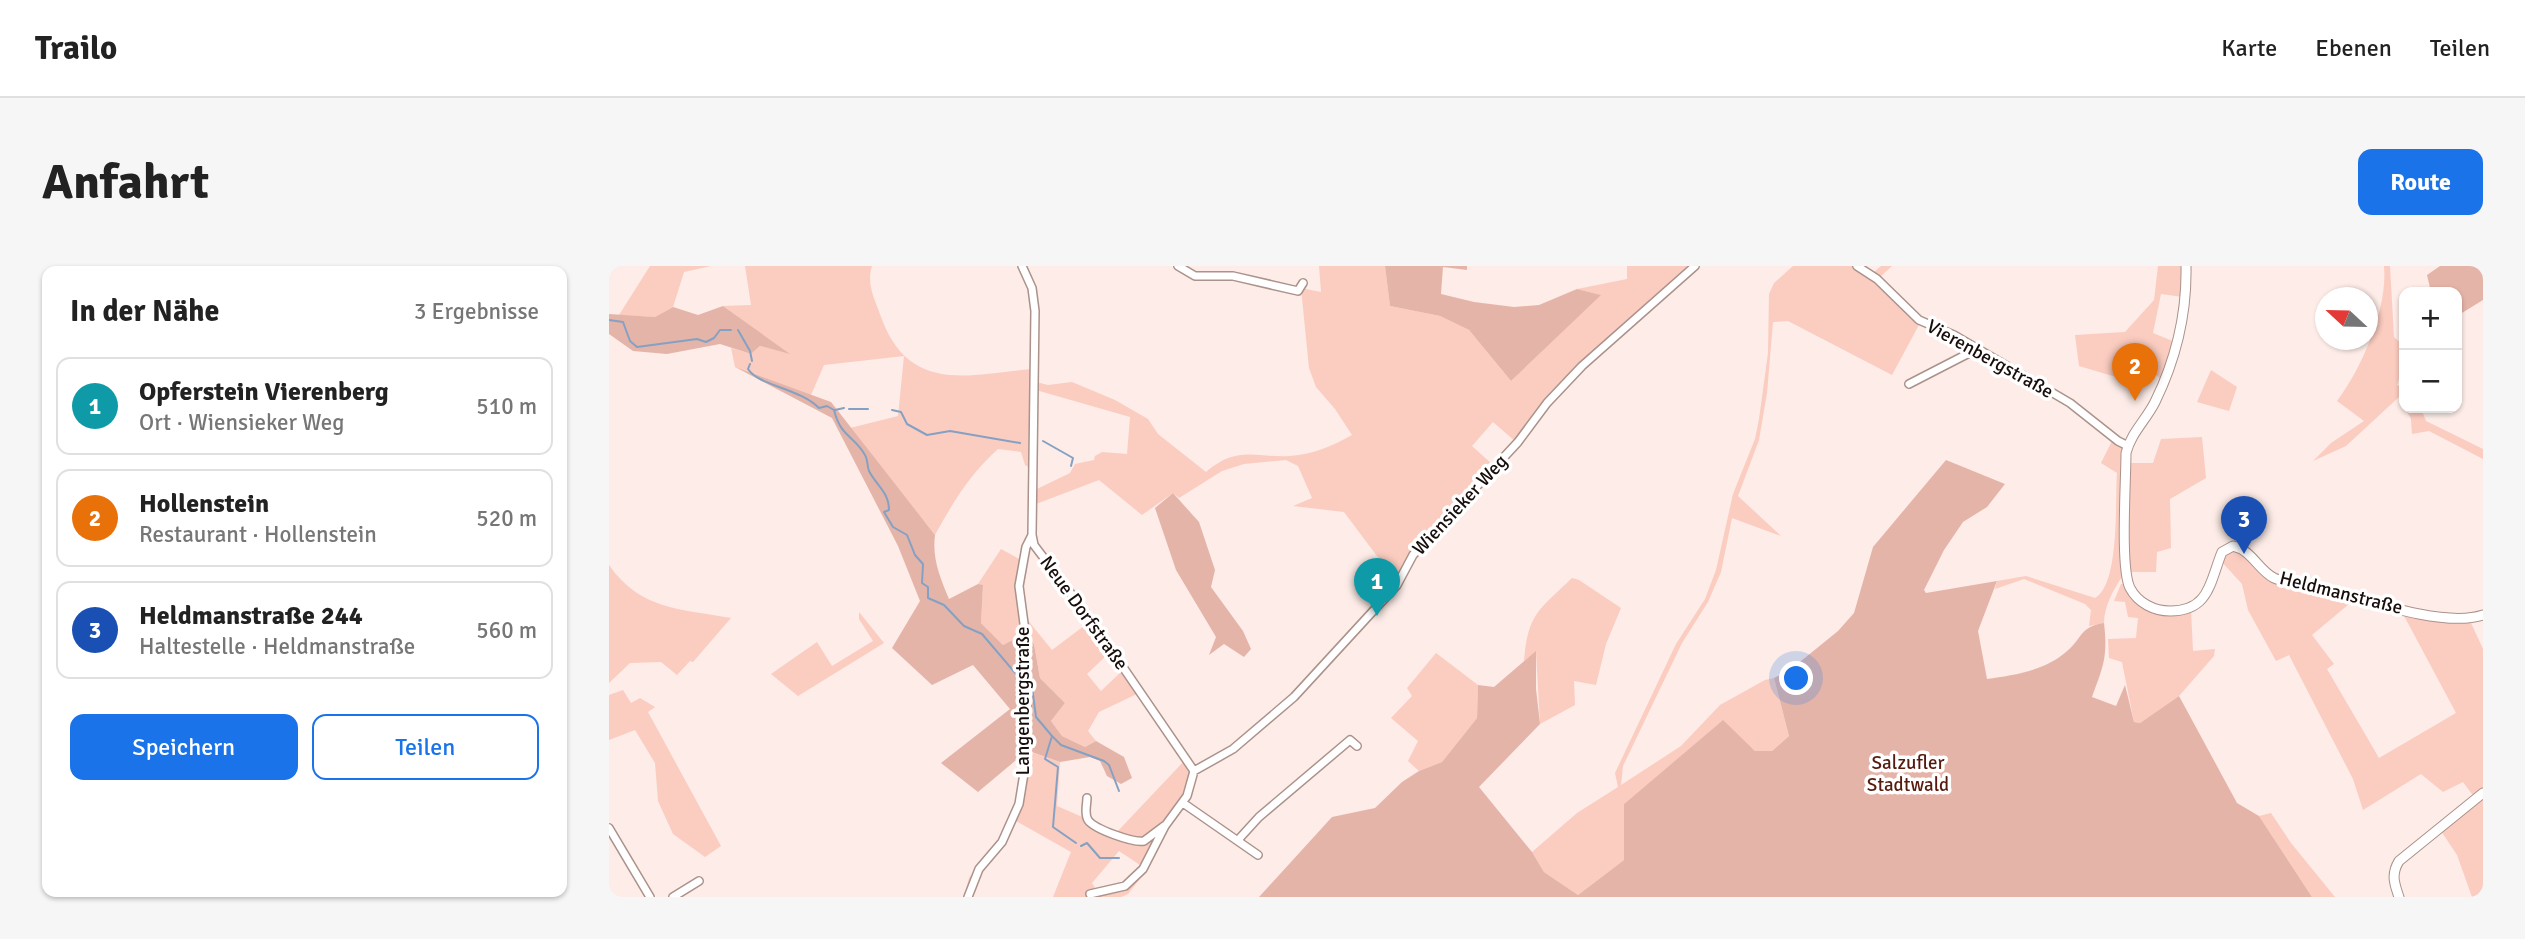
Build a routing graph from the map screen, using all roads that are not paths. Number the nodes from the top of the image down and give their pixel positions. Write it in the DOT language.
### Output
graph roads {
  1 [pos="1022,266"];
  2 [pos="1178,266"];
  3 [pos="1695,266"];
  4 [pos="1857,266"];
  5 [pos="2186,266"];
  6 [pos="1303,283"];
  7 [pos="1977,349"];
  8 [pos="1909,384"];
  9 [pos="2127,446"];
  10 [pos="1032,535"];
  11 [pos="2483,615"];
  12 [pos="1357,746"];
  13 [pos="1194,771"];
  14 [pos="2483,793"];
  15 [pos="1087,798"];
  16 [pos="1183,803"];
  17 [pos="1165,825"];
  18 [pos="610,833"];
  19 [pos="1238,840"];
  20 [pos="1258,855"];
  21 [pos="699,881"];
  22 [pos="1090,894"];
  23 [pos="650,897"];
  24 [pos="673,897"];
  25 [pos="968,897"];
  26 [pos="2399,897"];
  1 -- 10 [label="street, Neue Dorfstraße"];
  2 -- 6 [label="street"];
  3 -- 13 [label="street, Wiensieker Weg"];
  4 -- 7 [label="street, Vierenbergstraße"];
  5 -- 9 [label="main road"];
  7 -- 8 [label="street"];
  7 -- 9 [label="street, Vierenbergstraße"];
  9 -- 11 [label="main road, Heldmanstraße"];
  10 -- 13 [label="street, Neue Dorfstraße"];
  10 -- 25 [label="street, Langenbergstraße"];
  12 -- 19 [label="street"];
  13 -- 16 [label="street"];
  14 -- 26 [label="main road"];
  15 -- 17 [label="street"];
  16 -- 17 [label="street"];
  16 -- 19 [label="street"];
  17 -- 22 [label="street"];
  18 -- 23 [label="street"];
  19 -- 20 [label="street"];
  21 -- 24 [label="street"];
}
